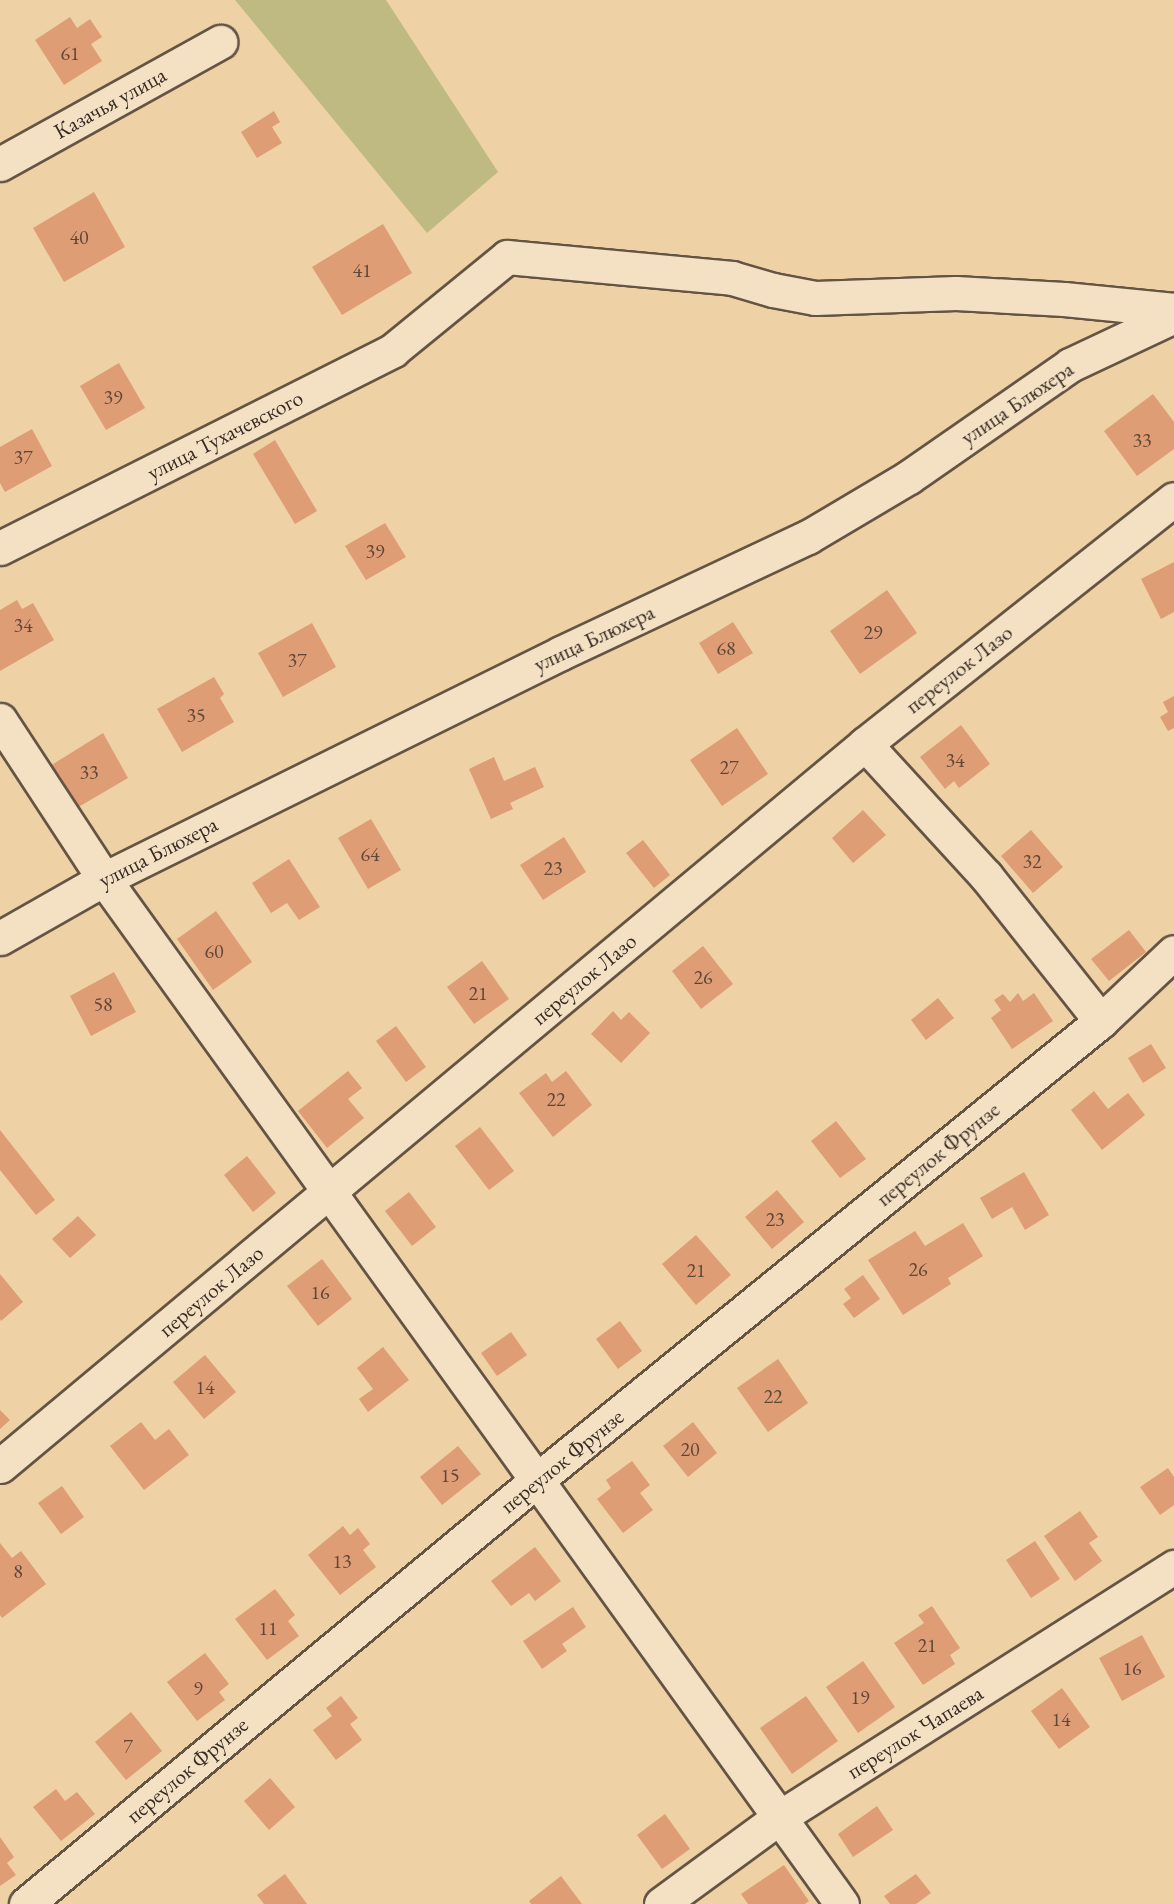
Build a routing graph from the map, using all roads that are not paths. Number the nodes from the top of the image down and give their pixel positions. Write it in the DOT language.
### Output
graph roads {
  1 [pos="220,42"];
  2 [pos="0,164"];
  3 [pos="1174,310"];
  4 [pos="1174,316"];
  5 [pos="1174,499"];
  6 [pos="0,548"];
  7 [pos="0,720"];
  8 [pos="865,744"];
  9 [pos="104,879"];
  10 [pos="0,938"];
  11 [pos="1174,952"];
  12 [pos="1101,1021"];
  13 [pos="330,1192"];
  14 [pos="0,1466"];
  15 [pos="537,1480"];
  16 [pos="1174,1567"];
  17 [pos="780,1817"];
  18 [pos="26,1904"];
  19 [pos="662,1904"];
  20 [pos="843,1904"];
  1 -- 2 [label="street, Казачья улица"];
  3 -- 6 [label="street, улица Тухачевского"];
  4 -- 9 [label="street, улица Блюхера"];
  5 -- 8 [label="street, переулок Лазо"];
  7 -- 9 [label="street"];
  8 -- 12 [label="street"];
  8 -- 13 [label="street, переулок Лазо"];
  9 -- 10 [label="street, улица Блюхера"];
  9 -- 13 [label="street"];
  11 -- 12 [label="street, переулок Фрунзе"];
  12 -- 15 [label="street, переулок Фрунзе"];
  13 -- 14 [label="street, переулок Лазо"];
  13 -- 15 [label="street"];
  15 -- 17 [label="street"];
  15 -- 18 [label="street, переулок Фрунзе"];
  16 -- 17 [label="street, переулок Чапаева"];
  17 -- 19 [label="street, переулок Чапаева"];
  17 -- 20 [label="street"];
}
